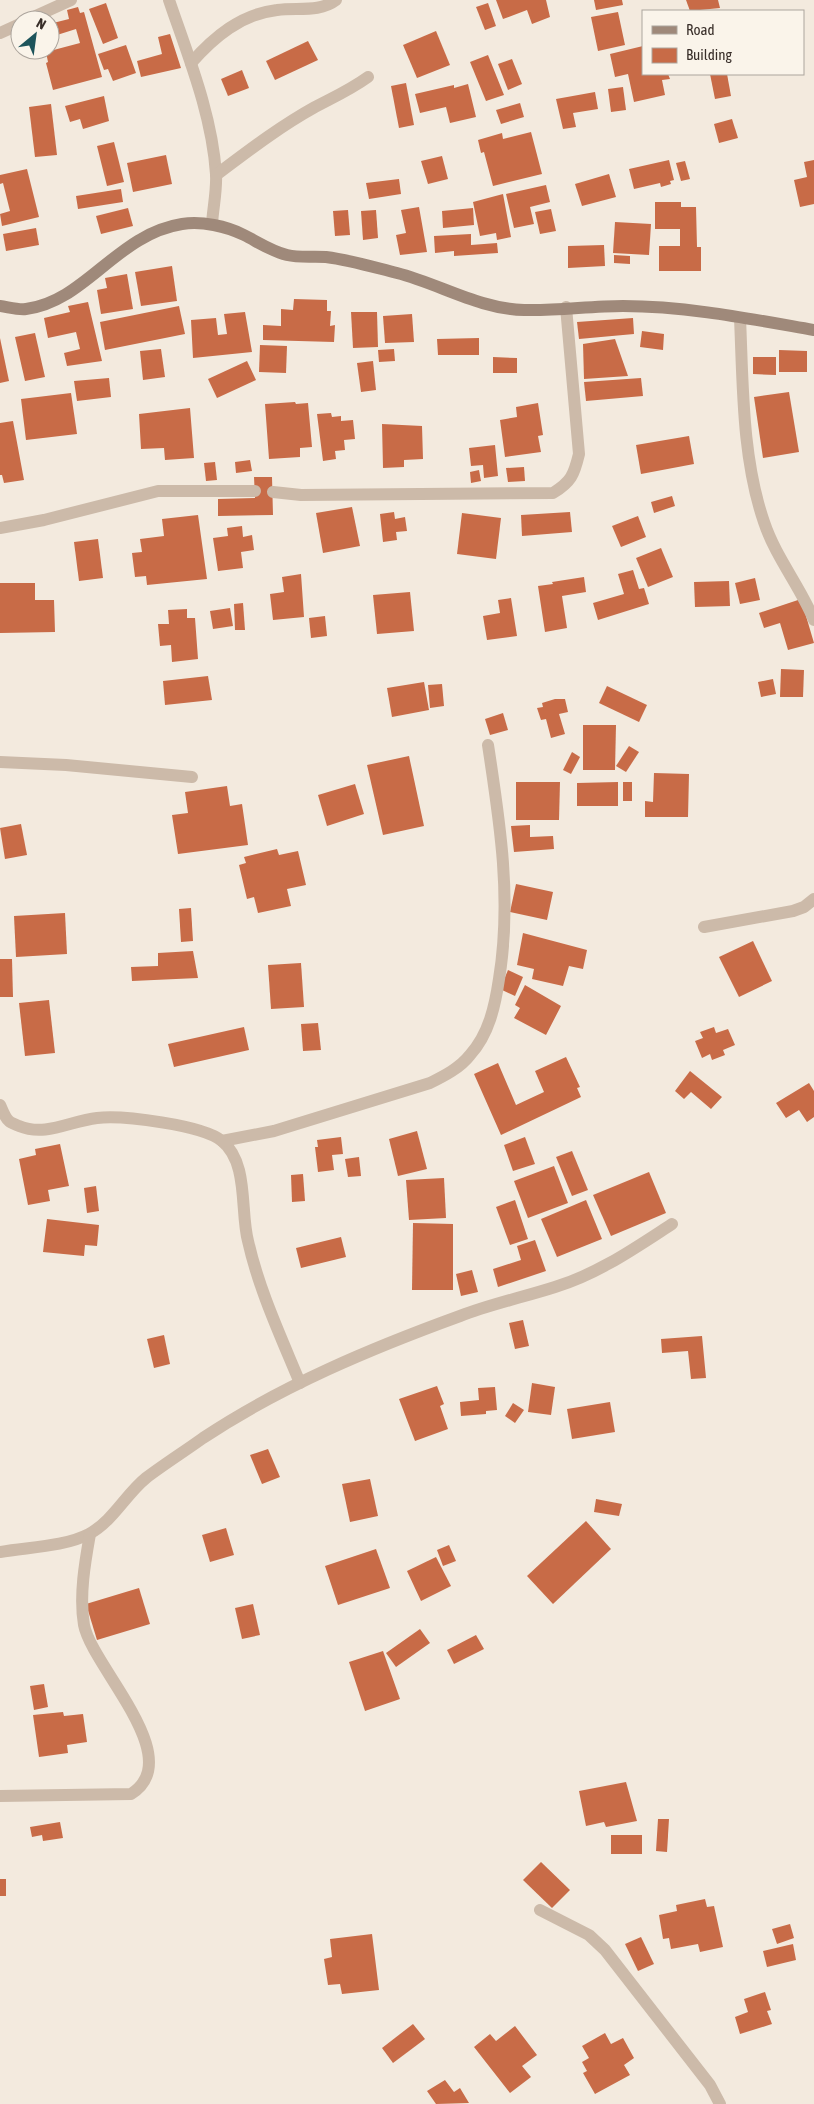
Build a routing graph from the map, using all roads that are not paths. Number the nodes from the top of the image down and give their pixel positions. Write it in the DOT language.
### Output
graph roads {
  1 [pos="71,0"];
  2 [pos="169,0"];
  3 [pos="336,0"];
  4 [pos="49,10"];
  5 [pos="191,63"];
  6 [pos="368,77"];
  7 [pos="216,175"];
  8 [pos="212,224"];
  9 [pos="0,306"];
  10 [pos="566,308"];
  11 [pos="740,318"];
  12 [pos="814,330"];
  13 [pos="254,491"];
  14 [pos="273,492"];
  15 [pos="0,528"];
  16 [pos="814,620"];
  17 [pos="488,745"];
  18 [pos="0,762"];
  19 [pos="192,777"];
  20 [pos="814,899"];
  21 [pos="704,927"];
  22 [pos="0,1105"];
  23 [pos="222,1141"];
  24 [pos="672,1224"];
  25 [pos="300,1383"];
  26 [pos="90,1534"];
  27 [pos="0,1552"];
  28 [pos="0,1796"];
  29 [pos="540,1910"];
  30 [pos="720,2104"];
  1 -- 4 [label="street"];
  2 -- 5 [label="street"];
  3 -- 5 [label="street"];
  5 -- 7 [label="street"];
  6 -- 7 [label="street"];
  7 -- 8 [label="street"];
  8 -- 9 [label="street"];
  8 -- 10 [label="street"];
  10 -- 11 [label="street"];
  10 -- 14 [label="street"];
  11 -- 12 [label="street"];
  11 -- 16 [label="street"];
  13 -- 15 [label="street"];
  17 -- 23 [label="street"];
  18 -- 19 [label="street"];
  20 -- 21 [label="street"];
  22 -- 23 [label="street"];
  23 -- 25 [label="street"];
  24 -- 25 [label="street"];
  25 -- 26 [label="street"];
  26 -- 27 [label="street"];
  26 -- 28 [label="street"];
  29 -- 30 [label="street"];
}
